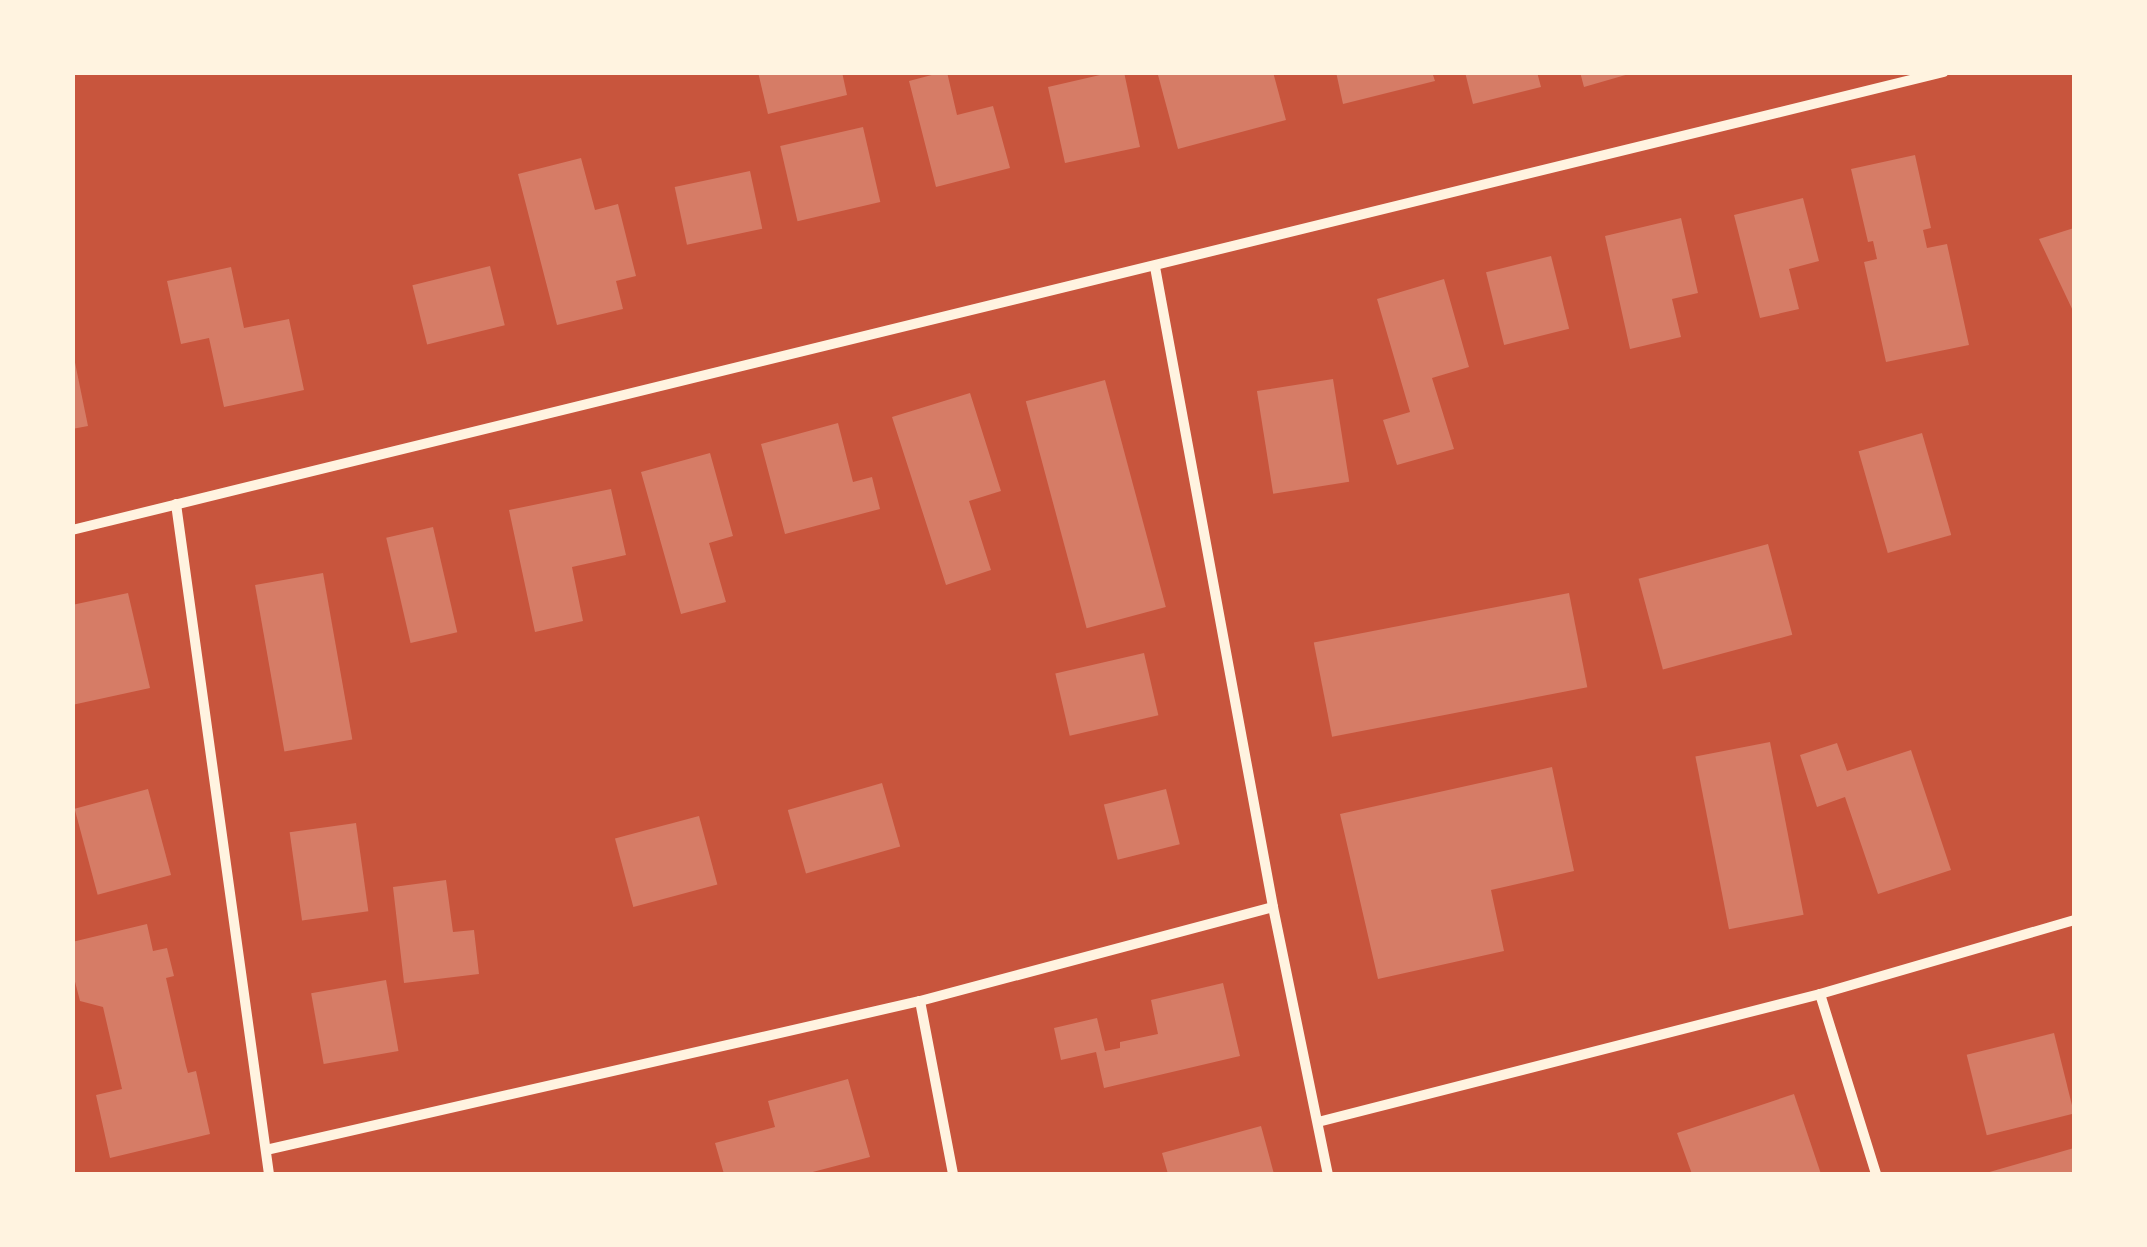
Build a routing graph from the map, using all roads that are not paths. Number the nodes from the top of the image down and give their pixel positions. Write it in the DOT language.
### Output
graph roads {
  1 [pos="1944,72"];
  2 [pos="1154,267"];
  3 [pos="176,504"];
  4 [pos="72,530"];
  5 [pos="1273,907"];
  6 [pos="2074,920"];
  7 [pos="1820,994"];
  8 [pos="920,1001"];
  9 [pos="1318,1122"];
  10 [pos="266,1150"];
  11 [pos="269,1174"];
  12 [pos="953,1174"];
  13 [pos="1328,1174"];
  14 [pos="1876,1174"];
  1 -- 2 [label="street"];
  2 -- 3 [label="street"];
  2 -- 5 [label="street"];
  3 -- 4 [label="street"];
  3 -- 10 [label="street"];
  5 -- 8 [label="street"];
  5 -- 9 [label="street"];
  6 -- 7 [label="street"];
  7 -- 9 [label="street"];
  7 -- 14 [label="street"];
  8 -- 10 [label="street"];
  8 -- 12 [label="street"];
  9 -- 13 [label="street"];
  10 -- 11 [label="street"];
}
